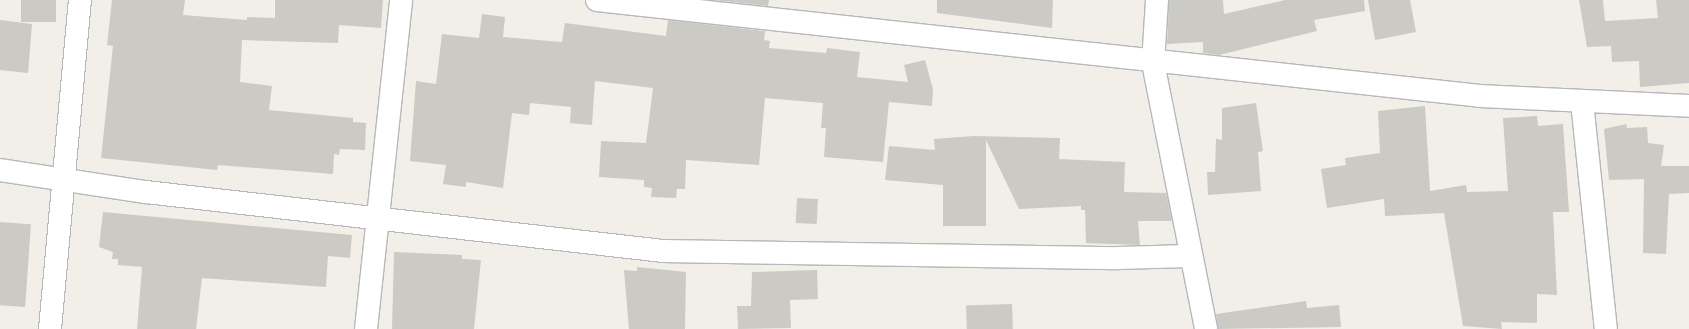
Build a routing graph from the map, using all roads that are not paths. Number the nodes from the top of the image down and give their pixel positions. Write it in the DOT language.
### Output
graph roads {
  1 [pos="80,0"];
  2 [pos="401,0"];
  3 [pos="597,0"];
  4 [pos="1157,0"];
  5 [pos="1154,63"];
  6 [pos="1582,102"];
  7 [pos="1689,106"];
  8 [pos="0,170"];
  9 [pos="64,180"];
  10 [pos="379,219"];
  11 [pos="1190,256"];
  12 [pos="50,329"];
  13 [pos="366,329"];
  14 [pos="1206,329"];
  15 [pos="1606,329"];
  1 -- 9 [label="street"];
  2 -- 10 [label="street"];
  3 -- 5 [label="street"];
  4 -- 5 [label="street"];
  5 -- 6 [label="street"];
  5 -- 11 [label="street"];
  6 -- 7 [label="street"];
  6 -- 15 [label="street"];
  8 -- 9 [label="street"];
  9 -- 10 [label="street"];
  9 -- 12 [label="street"];
  10 -- 11 [label="street"];
  10 -- 13 [label="street"];
  11 -- 14 [label="street"];
}
